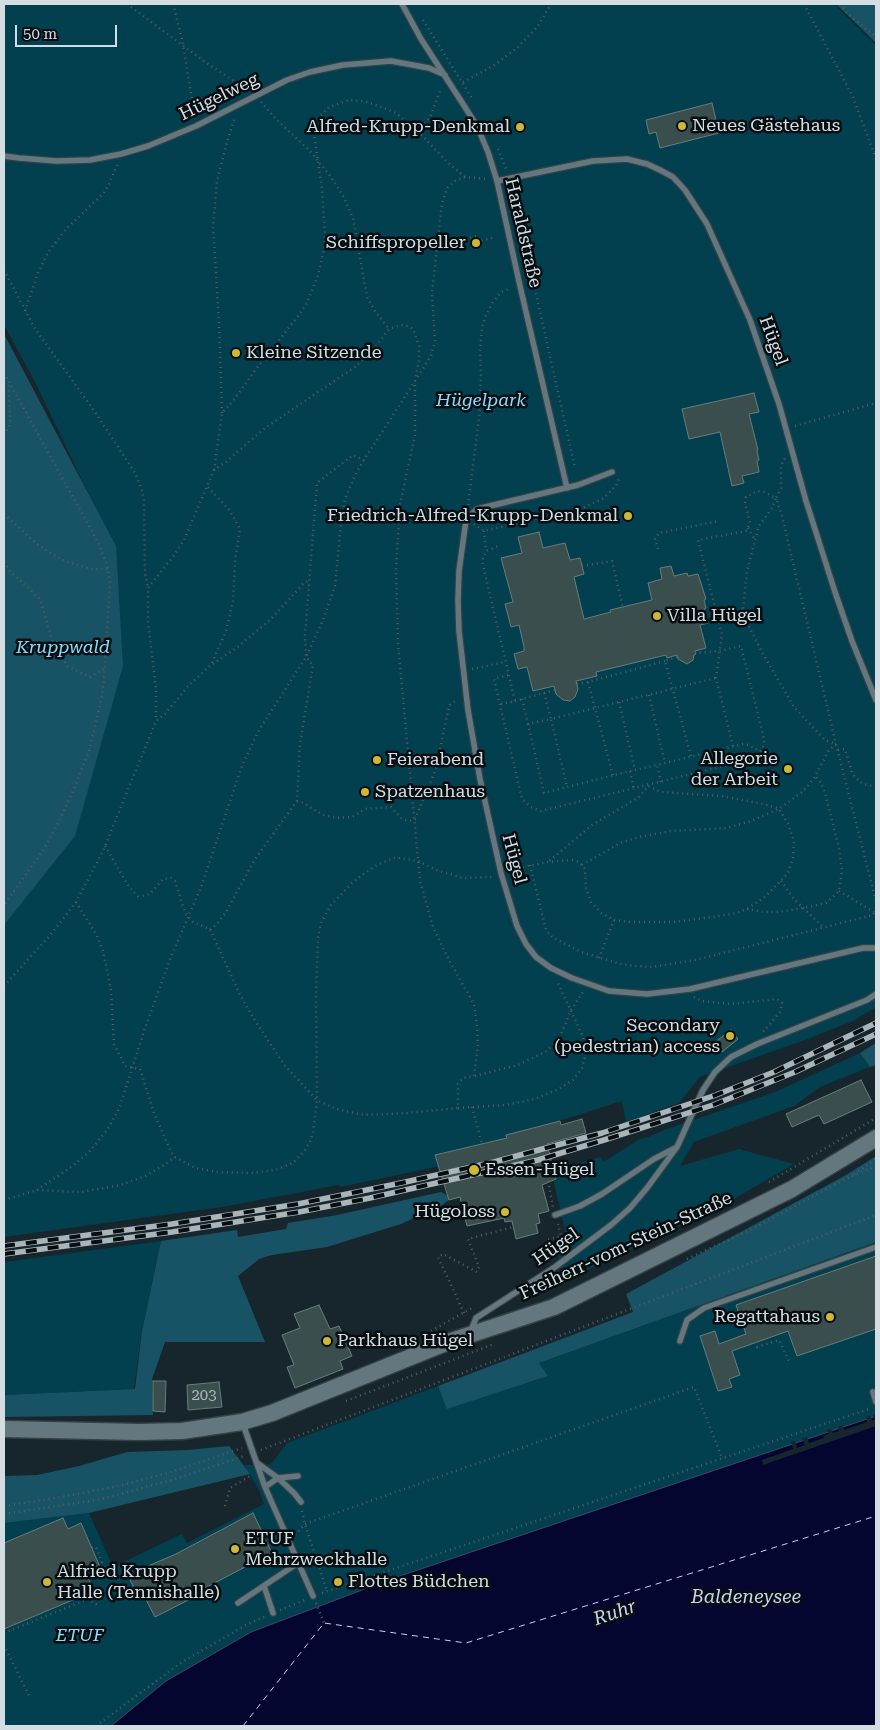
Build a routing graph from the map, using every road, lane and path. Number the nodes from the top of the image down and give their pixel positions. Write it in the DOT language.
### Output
graph roads {
  1 [pos="127,4"];
  2 [pos="173,4"];
  3 [pos="402,4"];
  4 [pos="551,4"];
  5 [pos="804,4"];
  6 [pos="840,4"];
  7 [pos="876,36"];
  8 [pos="184,47"];
  9 [pos="452,65"];
  10 [pos="446,76"];
  11 [pos="463,82"];
  12 [pos="256,96"];
  13 [pos="239,105"];
  14 [pos="196,126"];
  15 [pos="419,132"];
  16 [pos="122,154"];
  17 [pos="4,156"];
  18 [pos="876,159"];
  19 [pos="319,161"];
  20 [pos="465,176"];
  21 [pos="497,181"];
  22 [pos="496,238"];
  23 [pos="479,241"];
  24 [pos="4,270"];
  25 [pos="534,283"];
  26 [pos="520,286"];
  27 [pos="25,311"];
  28 [pos="389,329"];
  29 [pos="4,373"];
  30 [pos="415,381"];
  31 [pos="9,383"];
  32 [pos="876,403"];
  33 [pos="222,412"];
  34 [pos="786,428"];
  35 [pos="4,435"];
  36 [pos="791,445"];
  37 [pos="364,460"];
  38 [pos="214,470"];
  39 [pos="612,472"];
  40 [pos="621,473"];
  41 [pos="207,486"];
  42 [pos="567,488"];
  43 [pos="776,498"];
  44 [pos="4,514"];
  45 [pos="466,520"];
  46 [pos="720,521"];
  47 [pos="748,528"];
  48 [pos="484,531"];
  49 [pos="755,540"];
  50 [pos="501,545"];
  51 [pos="658,550"];
  52 [pos="486,551"];
  53 [pos="4,562"];
  54 [pos="582,566"];
  55 [pos="108,569"];
  56 [pos="308,581"];
  57 [pos="148,588"];
  58 [pos="622,608"];
  59 [pos="743,609"];
  60 [pos="717,616"];
  61 [pos="720,651"];
  62 [pos="695,653"];
  63 [pos="306,656"];
  64 [pos="678,657"];
  65 [pos="664,660"];
  66 [pos="505,662"];
  67 [pos="211,665"];
  68 [pos="480,667"];
  69 [pos="105,668"];
  70 [pos="508,675"];
  71 [pos="716,678"];
  72 [pos="588,682"];
  73 [pos="577,684"];
  74 [pos="672,689"];
  75 [pos="555,690"];
  76 [pos="544,693"];
  77 [pos="649,694"];
  78 [pos="467,695"];
  79 [pos="522,699"];
  80 [pos="876,700"];
  81 [pos="514,701"];
  82 [pos="619,702"];
  83 [pos="501,704"];
  84 [pos="595,708"];
  85 [pos="551,719"];
  86 [pos="156,721"];
  87 [pos="528,724"];
  88 [pos="836,744"];
  89 [pos="733,746"];
  90 [pos="838,750"];
  91 [pos="762,751"];
  92 [pos="691,756"];
  93 [pos="665,762"];
  94 [pos="780,763"];
  95 [pos="657,764"];
  96 [pos="635,770"];
  97 [pos="630,771"];
  98 [pos="613,775"];
  99 [pos="815,776"];
  100 [pos="661,782"];
  101 [pos="648,786"];
  102 [pos="567,787"];
  103 [pos="876,788"];
  104 [pos="634,789"];
  105 [pos="297,801"];
  106 [pos="779,809"];
  107 [pos="415,819"];
  108 [pos="106,846"];
  109 [pos="418,861"];
  110 [pos="548,862"];
  111 [pos="530,865"];
  112 [pos="582,865"];
  113 [pos="501,874"];
  114 [pos="781,881"];
  115 [pos="839,892"];
  116 [pos="876,901"];
  117 [pos="76,902"];
  118 [pos="4,905"];
  119 [pos="803,908"];
  120 [pos="747,909"];
  121 [pos="875,910"];
  122 [pos="188,917"];
  123 [pos="614,920"];
  124 [pos="824,928"];
  125 [pos="209,929"];
  126 [pos="876,948"];
  127 [pos="599,958"];
  128 [pos="552,968"];
  129 [pos="588,985"];
  130 [pos="4,986"];
  131 [pos="690,989"];
  132 [pos="876,994"];
  133 [pos="571,1010"];
  134 [pos="764,1029"];
  135 [pos="133,1068"];
  136 [pos="474,1076"];
  137 [pos="317,1100"];
  138 [pos="472,1107"];
  139 [pos="458,1108"];
  140 [pos="876,1138"];
  141 [pos="482,1144"];
  142 [pos="677,1147"];
  143 [pos="175,1157"];
  144 [pos="876,1159"];
  145 [pos="876,1166"];
  146 [pos="548,1182"];
  147 [pos="37,1190"];
  148 [pos="4,1200"];
  149 [pos="876,1215"];
  150 [pos="555,1216"];
  151 [pos="513,1227"];
  152 [pos="876,1247"];
  153 [pos="551,1257"];
  154 [pos="464,1313"];
  155 [pos="470,1335"];
  156 [pos="680,1341"];
  157 [pos="756,1342"];
  158 [pos="789,1361"];
  159 [pos="873,1392"];
  160 [pos="874,1405"];
  161 [pos="242,1422"];
  162 [pos="4,1429"];
  163 [pos="250,1445"];
  164 [pos="253,1453"];
  165 [pos="722,1458"];
  166 [pos="257,1463"];
  167 [pos="260,1470"];
  168 [pos="298,1476"];
  169 [pos="278,1478"];
  170 [pos="265,1487"];
  171 [pos="301,1502"];
  172 [pos="4,1506"];
  173 [pos="225,1506"];
  174 [pos="4,1514"];
  175 [pos="305,1524"];
  176 [pos="92,1548"];
  177 [pos="298,1563"];
  178 [pos="118,1580"];
  179 [pos="264,1586"];
  180 [pos="313,1596"];
  181 [pos="238,1603"];
  182 [pos="99,1606"];
  183 [pos="318,1607"];
  184 [pos="273,1613"];
  185 [pos="324,1623"];
  186 [pos="4,1633"];
  187 [pos="4,1645"];
  188 [pos="29,1696"];
  189 [pos="96,1726"];
  1 -- 8 [label="path"];
  2 -- 8 [label="path"];
  3 -- 10 [label="lane, Haraldstraße"];
  4 -- 11 [label="path"];
  5 -- 18 [label="path"];
  6 -- 7 [label="path"];
  8 -- 12 [label="path"];
  8 -- 14 [label="path"];
  9 -- 10 [label="path"];
  10 -- 12 [label="lane, Hügelweg"];
  10 -- 15 [label="path"];
  10 -- 21 [label="lane, Haraldstraße"];
  12 -- 13 [label="lane, Hügelweg"];
  12 -- 19 [label="path"];
  13 -- 14 [label="lane, Hügelweg"];
  13 -- 33 [label="path"];
  14 -- 16 [label="lane, Hügelweg"];
  15 -- 19 [label="path"];
  15 -- 20 [label="path"];
  16 -- 17 [label="lane, Hügelweg"];
  16 -- 27 [label="path"];
  19 -- 28 [label="path"];
  19 -- 33 [label="path"];
  20 -- 21 [label="path"];
  20 -- 30 [label="path"];
  21 -- 26 [label="lane, Haraldstraße"];
  21 -- 34 [label="lane, Hügel"];
  22 -- 23 [label="path"];
  23 -- 23 [label="path"];
  24 -- 27 [label="path"];
  25 -- 26 [label="path"];
  26 -- 42 [label="lane, Haraldstraße"];
  26 -- 45 [label="path"];
  27 -- 57 [label="path"];
  28 -- 30 [label="path"];
  28 -- 38 [label="path"];
  29 -- 31 [label="path"];
  30 -- 37 [label="path"];
  30 -- 107 [label="path"];
  31 -- 35 [label="path"];
  31 -- 55 [label="path"];
  32 -- 34 [label="path"];
  33 -- 38 [label="path"];
  34 -- 36 [label="lane, Hügel"];
  36 -- 43 [label="path"];
  36 -- 80 [label="lane, Hügel"];
  37 -- 56 [label="path"];
  37 -- 63 [label="path"];
  38 -- 41 [label="path"];
  39 -- 42 [label="lane"];
  40 -- 48 [label="path"];
  41 -- 57 [label="path"];
  41 -- 67 [label="path"];
  42 -- 45 [label="lane"];
  43 -- 47 [label="path"];
  43 -- 49 [label="path"];
  43 -- 88 [label="path"];
  44 -- 55 [label="path"];
  45 -- 48 [label="path"];
  45 -- 78 [label="lane, Hügel"];
  46 -- 51 [label="path"];
  47 -- 49 [label="path"];
  47 -- 60 [label="path"];
  48 -- 52 [label="path"];
  49 -- 59 [label="path"];
  50 -- 52 [label="path"];
  52 -- 66 [label="path"];
  53 -- 69 [label="path"];
  54 -- 58 [label="path"];
  55 -- 69 [label="path"];
  56 -- 63 [label="path"];
  56 -- 67 [label="path"];
  57 -- 86 [label="path"];
  59 -- 60 [label="path"];
  59 -- 88 [label="path"];
  60 -- 61 [label="path"];
  61 -- 62 [label="path"];
  61 -- 71 [label="path"];
  61 -- 91 [label="path"];
  63 -- 105 [label="path"];
  63 -- 122 [label="path"];
  64 -- 65 [label="path"];
  65 -- 72 [label="path"];
  65 -- 74 [label="path"];
  66 -- 68 [label="path"];
  66 -- 70 [label="path"];
  67 -- 86 [label="path"];
  69 -- 118 [label="path"];
  70 -- 81 [label="path"];
  70 -- 83 [label="path"];
  71 -- 74 [label="path"];
  71 -- 89 [label="path"];
  72 -- 73 [label="path"];
  72 -- 84 [label="path"];
  74 -- 77 [label="path"];
  74 -- 92 [label="path"];
  75 -- 76 [label="path"];
  76 -- 79 [label="path"];
  76 -- 85 [label="path"];
  77 -- 82 [label="path"];
  77 -- 93 [label="path"];
  78 -- 107 [label="path"];
  78 -- 113 [label="lane, Hügel"];
  79 -- 81 [label="path"];
  79 -- 87 [label="path"];
  81 -- 83 [label="path"];
  82 -- 84 [label="path"];
  82 -- 96 [label="path"];
  83 -- 104 [label="path"];
  84 -- 85 [label="path"];
  84 -- 98 [label="path"];
  85 -- 87 [label="path"];
  85 -- 102 [label="path"];
  86 -- 108 [label="path"];
  87 -- 102 [label="path"];
  88 -- 90 [label="path"];
  88 -- 99 [label="path"];
  89 -- 91 [label="path"];
  89 -- 92 [label="path"];
  90 -- 103 [label="path"];
  90 -- 116 [label="path"];
  91 -- 94 [label="path"];
  91 -- 100 [label="path"];
  92 -- 93 [label="path"];
  93 -- 95 [label="path"];
  95 -- 96 [label="path"];
  95 -- 100 [label="path"];
  96 -- 97 [label="path"];
  97 -- 98 [label="path"];
  97 -- 104 [label="path"];
  98 -- 102 [label="path"];
  99 -- 106 [label="path"];
  99 -- 115 [label="path"];
  100 -- 101 [label="path"];
  101 -- 104 [label="path"];
  101 -- 106 [label="path"];
  101 -- 110 [label="path"];
  105 -- 107 [label="path"];
  105 -- 125 [label="path"];
  106 -- 112 [label="path"];
  106 -- 114 [label="path"];
  107 -- 109 [label="path"];
  108 -- 117 [label="path"];
  108 -- 122 [label="path"];
  109 -- 113 [label="path"];
  109 -- 136 [label="path"];
  109 -- 137 [label="path"];
  110 -- 111 [label="path"];
  110 -- 112 [label="path"];
  111 -- 113 [label="path"];
  111 -- 127 [label="path"];
  112 -- 123 [label="path"];
  113 -- 128 [label="lane, Hügel"];
  114 -- 119 [label="path"];
  114 -- 120 [label="path"];
  115 -- 119 [label="path"];
  115 -- 121 [label="path"];
  117 -- 130 [label="path"];
  117 -- 135 [label="path"];
  119 -- 120 [label="path"];
  119 -- 124 [label="path"];
  120 -- 123 [label="path"];
  121 -- 124 [label="path"];
  122 -- 125 [label="path"];
  122 -- 135 [label="path"];
  123 -- 127 [label="path"];
  124 -- 127 [label="path"];
  125 -- 137 [label="path"];
  126 -- 131 [label="lane, Hügel"];
  128 -- 129 [label="lane, Hügel"];
  128 -- 133 [label="path"];
  129 -- 131 [label="lane, Hügel"];
  129 -- 133 [label="path"];
  131 -- 134 [label="path"];
  132 -- 142 [label="lane, Hügel"];
  133 -- 136 [label="path"];
  133 -- 138 [label="path"];
  135 -- 143 [label="path"];
  135 -- 147 [label="path"];
  136 -- 139 [label="path"];
  137 -- 139 [label="path"];
  137 -- 143 [label="path"];
  138 -- 139 [label="path"];
  138 -- 141 [label="path"];
  140 -- 155 [label="main road, Freiherr-vom-Stein-Straße"];
  142 -- 150 [label="lane"];
  142 -- 155 [label="lane, Hügel"];
  143 -- 147 [label="path"];
  144 -- 145 [label="path"];
  146 -- 150 [label="path"];
  147 -- 148 [label="path"];
  149 -- 164 [label="path"];
  150 -- 153 [label="path"];
  151 -- 154 [label="path"];
  152 -- 156 [label="lane"];
  155 -- 161 [label="main road, Freiherr-vom-Stein-Straße"];
  157 -- 158 [label="path"];
  159 -- 160 [label="lane"];
  160 -- 165 [label="path"];
  161 -- 162 [label="main road, Freiherr-vom-Stein-Straße"];
  161 -- 163 [label="lane"];
  163 -- 164 [label="lane"];
  163 -- 172 [label="path"];
  164 -- 166 [label="lane"];
  164 -- 174 [label="path"];
  165 -- 175 [label="path"];
  165 -- 175 [label="path"];
  166 -- 167 [label="lane"];
  166 -- 169 [label="lane"];
  167 -- 170 [label="lane"];
  167 -- 173 [label="path"];
  168 -- 169 [label="lane"];
  169 -- 170 [label="lane"];
  169 -- 171 [label="lane"];
  170 -- 177 [label="lane"];
  171 -- 175 [label="path"];
  176 -- 178 [label="path"];
  177 -- 179 [label="lane"];
  177 -- 180 [label="lane"];
  179 -- 181 [label="lane"];
  179 -- 184 [label="lane"];
  180 -- 184 [label="path"];
  182 -- 186 [label="path"];
  183 -- 185 [label="path"];
  184 -- 189 [label="path"];
  187 -- 188 [label="path"];
}
